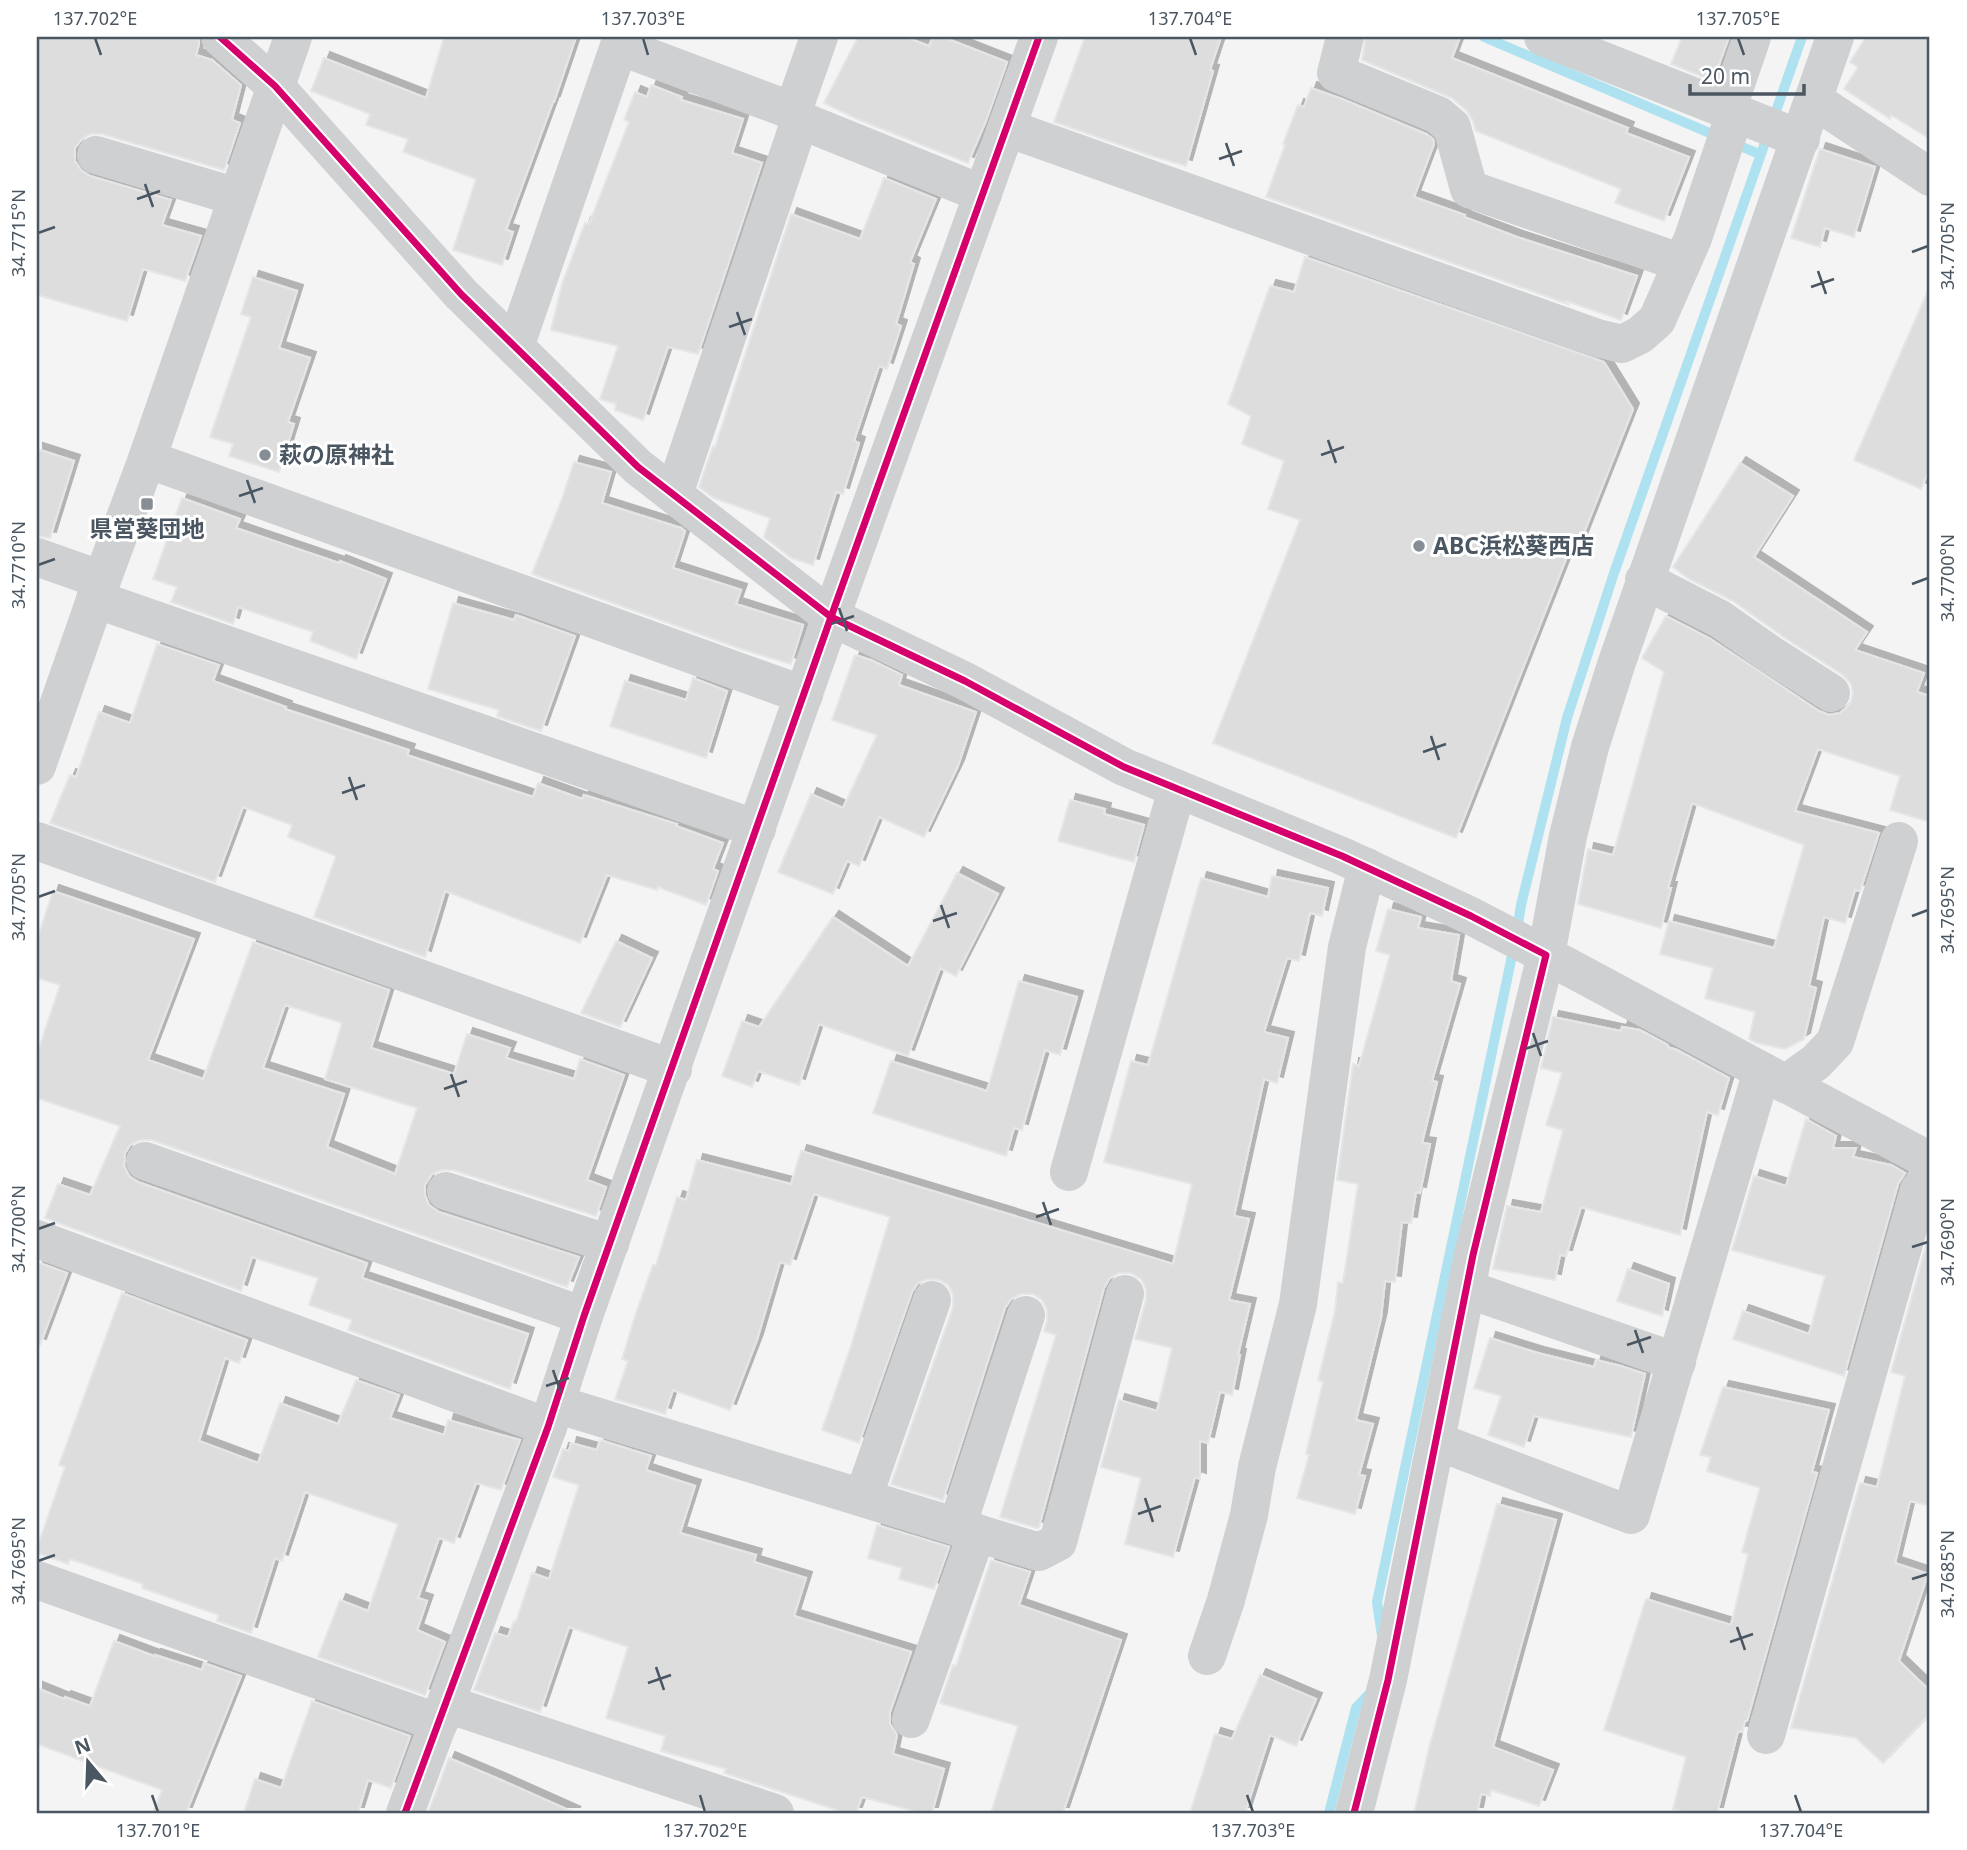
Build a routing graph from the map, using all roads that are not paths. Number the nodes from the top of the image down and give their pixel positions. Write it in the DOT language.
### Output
graph roads {
  1 [pos="220,37"];
  2 [pos="293,37"];
  3 [pos="819,37"];
  4 [pos="1039,37"];
  5 [pos="1345,37"];
  6 [pos="1752,37"];
  7 [pos="1835,37"];
  8 [pos="1549,38"];
  9 [pos="275,86"];
  10 [pos="1814,100"];
  11 [pos="796,116"];
  12 [pos="1007,128"];
  13 [pos="1732,128"];
  14 [pos="1793,136"];
  15 [pos="96,155"];
  16 [pos="1930,177"];
  17 [pos="983,194"];
  18 [pos="237,197"];
  19 [pos="1682,263"];
  20 [pos="515,346"];
  21 [pos="147,459"];
  22 [pos="674,494"];
  23 [pos="37,557"];
  24 [pos="1644,580"];
  25 [pos="98,589"];
  26 [pos="831,617"];
  27 [pos="1831,693"];
  28 [pos="804,695"];
  29 [pos="37,766"];
  30 [pos="1177,789"];
  31 [pos="757,829"];
  32 [pos="37,841"];
  33 [pos="1899,841"];
  34 [pos="1367,867"];
  35 [pos="1546,955"];
  36 [pos="673,1069"];
  37 [pos="1773,1077"];
  38 [pos="145,1161"];
  39 [pos="1930,1161"];
  40 [pos="1069,1172"];
  41 [pos="1930,1179"];
  42 [pos="446,1191"];
  43 [pos="37,1239"];
  44 [pos="610,1244"];
  45 [pos="1466,1289"];
  46 [pos="1125,1294"];
  47 [pos="932,1300"];
  48 [pos="1026,1315"];
  49 [pos="584,1316"];
  50 [pos="1677,1362"];
  51 [pos="552,1416"];
  52 [pos="1436,1441"];
  53 [pos="863,1498"];
  54 [pos="967,1530"];
  55 [pos="37,1580"];
  56 [pos="1207,1656"];
  57 [pos="443,1713"];
  58 [pos="911,1719"];
  59 [pos="1766,1735"];
  60 [pos="405,1813"];
  61 [pos="775,1813"];
  62 [pos="1354,1813"];
  1 -- 9 [label="street"];
  2 -- 9 [label="street"];
  3 -- 11 [label="street"];
  4 -- 12 [label="street"];
  5 -- 19 [label="street"];
  6 -- 13 [label="street"];
  7 -- 10 [label="street"];
  8 -- 13 [label="street"];
  9 -- 18 [label="street"];
  9 -- 20 [label="street"];
  10 -- 14 [label="street"];
  10 -- 16 [label="street"];
  11 -- 17 [label="street"];
  11 -- 20 [label="street"];
  11 -- 22 [label="street"];
  12 -- 17 [label="street"];
  12 -- 19 [label="street"];
  13 -- 14 [label="street"];
  13 -- 19 [label="street"];
  14 -- 24 [label="street"];
  15 -- 18 [label="street"];
  17 -- 26 [label="street"];
  18 -- 21 [label="street"];
  20 -- 22 [label="street"];
  21 -- 25 [label="street"];
  21 -- 28 [label="street"];
  22 -- 26 [label="street"];
  23 -- 25 [label="street"];
  24 -- 27 [label="street"];
  24 -- 35 [label="street"];
  25 -- 29 [label="street"];
  25 -- 31 [label="street"];
  26 -- 28 [label="street"];
  26 -- 30 [label="street"];
  28 -- 31 [label="street"];
  30 -- 34 [label="street"];
  30 -- 40 [label="street"];
  31 -- 36 [label="street"];
  32 -- 36 [label="street"];
  33 -- 37 [label="street"];
  34 -- 35 [label="street"];
  34 -- 56 [label="street"];
  35 -- 37 [label="street"];
  35 -- 45 [label="street"];
  36 -- 44 [label="street"];
  37 -- 39 [label="street"];
  37 -- 50 [label="street"];
  38 -- 49 [label="street"];
  41 -- 59 [label="street"];
  42 -- 44 [label="street"];
  43 -- 51 [label="street"];
  44 -- 49 [label="street"];
  45 -- 50 [label="street"];
  45 -- 52 [label="street"];
  46 -- 54 [label="street"];
  47 -- 53 [label="street"];
  48 -- 54 [label="street"];
  49 -- 51 [label="street"];
  50 -- 52 [label="street"];
  51 -- 53 [label="street"];
  51 -- 57 [label="street"];
  52 -- 62 [label="street"];
  53 -- 54 [label="street"];
  54 -- 58 [label="street"];
  55 -- 57 [label="street"];
  57 -- 60 [label="street"];
  57 -- 61 [label="street"];
}
